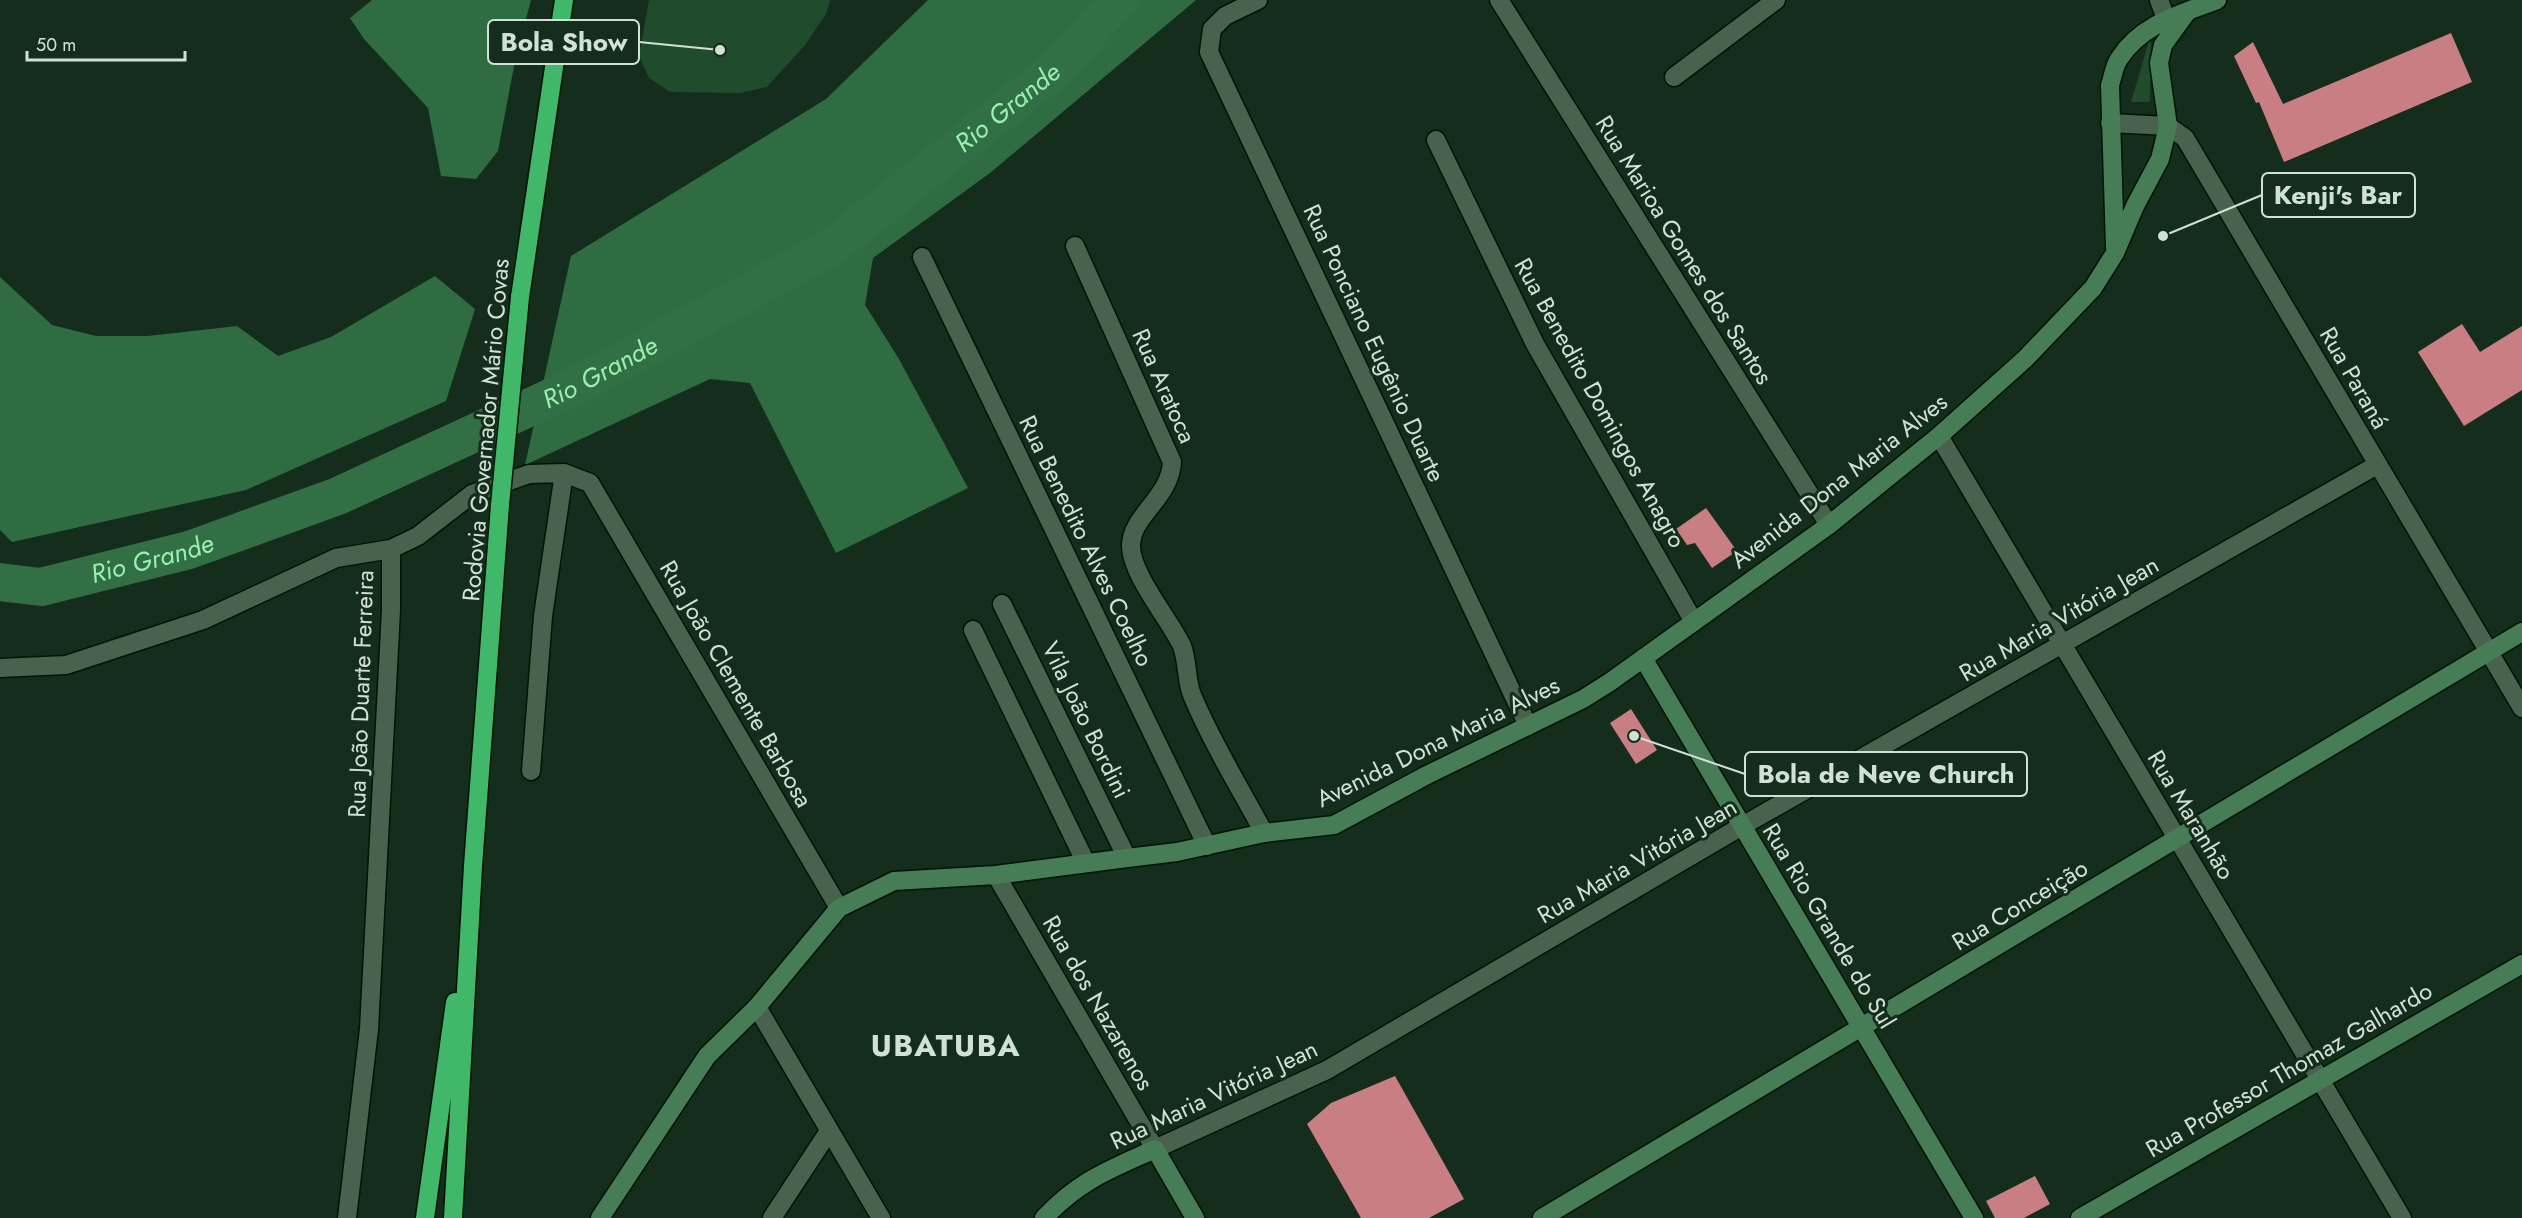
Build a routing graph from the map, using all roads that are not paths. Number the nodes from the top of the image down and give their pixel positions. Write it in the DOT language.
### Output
graph roads {
  1 [pos="564,0"];
  2 [pos="1258,0"];
  3 [pos="1499,0"];
  4 [pos="1776,0"];
  5 [pos="2159,0"];
  6 [pos="2217,0"];
  7 [pos="2168,26"];
  8 [pos="1674,77"];
  9 [pos="2110,123"];
  10 [pos="2168,126"];
  11 [pos="1436,140"];
  12 [pos="1076,246"];
  13 [pos="2115,253"];
  14 [pos="922,257"];
  15 [pos="1939,436"];
  16 [pos="2377,465"];
  17 [pos="564,473"];
  18 [pos="1829,525"];
  19 [pos="391,549"];
  20 [pos="1002,604"];
  21 [pos="1694,622"];
  22 [pos="972,630"];
  23 [pos="2522,632"];
  24 [pos="2064,645"];
  25 [pos="2489,652"];
  26 [pos="1643,658"];
  27 [pos="0,669"];
  28 [pos="2522,708"];
  29 [pos="1528,726"];
  30 [pos="531,771"];
  31 [pos="1743,826"];
  32 [pos="1264,833"];
  33 [pos="2177,839"];
  34 [pos="1207,846"];
  35 [pos="1127,858"];
  36 [pos="1086,863"];
  37 [pos="473,866"];
  38 [pos="996,874"];
  39 [pos="839,909"];
  40 [pos="2522,964"];
  41 [pos="757,1007"];
  42 [pos="1862,1028"];
  43 [pos="2320,1080"];
  44 [pos="829,1131"];
  45 [pos="1155,1149"];
  46 [pos="347,1218"];
  47 [pos="425,1218"];
  48 [pos="453,1218"];
  49 [pos="600,1218"];
  50 [pos="772,1218"];
  51 [pos="881,1218"];
  52 [pos="1044,1218"];
  53 [pos="1195,1218"];
  54 [pos="1542,1218"];
  55 [pos="1974,1218"];
  56 [pos="2079,1218"];
  57 [pos="2402,1218"];
  1 -- 37 [label="highway, Rodovia Governador Mário Covas, bridge"];
  2 -- 29 [label="street, Rua Ponciano Eugênio Duarte"];
  3 -- 18 [label="street, Rua Marioa Gomes dos Santos"];
  4 -- 8 [label="street"];
  5 -- 7 [label="street"];
  6 -- 7 [label="street"];
  7 -- 9 [label="street"];
  7 -- 10 [label="street, Avenida Dona Maria Alves"];
  9 -- 10 [label="street"];
  9 -- 13 [label="street"];
  10 -- 13 [label="street, Avenida Dona Maria Alves"];
  10 -- 16 [label="street, Rua Paraná"];
  11 -- 21 [label="street, Rua Benedito Domingos Anagro"];
  12 -- 32 [label="street, Rua Aratoca"];
  13 -- 15 [label="street, Avenida Dona Maria Alves"];
  14 -- 34 [label="street, Rua Benedito Alves Coelho"];
  15 -- 18 [label="street, Avenida Dona Maria Alves"];
  15 -- 24 [label="street, Rua Maranhão"];
  16 -- 24 [label="street, Rua Maria Vitória Jean"];
  16 -- 25 [label="street, Rua Paraná"];
  17 -- 19 [label="street"];
  17 -- 30 [label="street"];
  17 -- 39 [label="street, Rua João Clemente Barbosa"];
  18 -- 21 [label="street, Avenida Dona Maria Alves"];
  19 -- 27 [label="street, Rua João Duarte Ferreira"];
  19 -- 46 [label="street, Rua João Duarte Ferreira"];
  20 -- 35 [label="street, Vila João Bordini"];
  21 -- 26 [label="street, Avenida Dona Maria Alves"];
  22 -- 36 [label="street"];
  23 -- 25 [label="street, Rua Conceição"];
  24 -- 31 [label="street, Rua Maria Vitória Jean"];
  24 -- 33 [label="street, Rua Maranhão"];
  25 -- 28 [label="street, Rua Paraná"];
  25 -- 33 [label="street, Rua Conceição"];
  26 -- 29 [label="street, Avenida Dona Maria Alves"];
  26 -- 31 [label="street, Rua Rio Grande do Sul"];
  29 -- 32 [label="street, Avenida Dona Maria Alves"];
  31 -- 42 [label="street, Rua Rio Grande do Sul"];
  31 -- 45 [label="street, Rua Maria Vitória Jean"];
  32 -- 34 [label="street, Avenida Dona Maria Alves"];
  33 -- 42 [label="street, Rua Conceição"];
  33 -- 43 [label="street, Rua Maranhão"];
  34 -- 35 [label="street, Avenida Dona Maria Alves"];
  35 -- 36 [label="street, Avenida Dona Maria Alves"];
  36 -- 38 [label="street, Avenida Dona Maria Alves"];
  37 -- 47 [label="highway, Rodovia Governador Mário Covas"];
  37 -- 48 [label="highway, Rodovia Governador Mário Covas"];
  38 -- 39 [label="street, Avenida Dona Maria Alves"];
  38 -- 45 [label="street, Rua dos Nazarenos"];
  39 -- 41 [label="street, Avenida Dona Maria Alves"];
  40 -- 43 [label="street, Rua Professor Thomaz Galhardo"];
  41 -- 44 [label="street"];
  41 -- 49 [label="street, Avenida Dona Maria Alves"];
  42 -- 54 [label="street, Rua Conceição"];
  42 -- 55 [label="street, Rua Rio Grande do Sul"];
  43 -- 56 [label="street, Rua Professor Thomaz Galhardo"];
  43 -- 57 [label="street, Rua Maranhão"];
  44 -- 50 [label="street"];
  44 -- 51 [label="street"];
  45 -- 52 [label="street, Rua Maria Vitória Jean"];
  45 -- 53 [label="street, Rua dos Nazarenos"];
}
